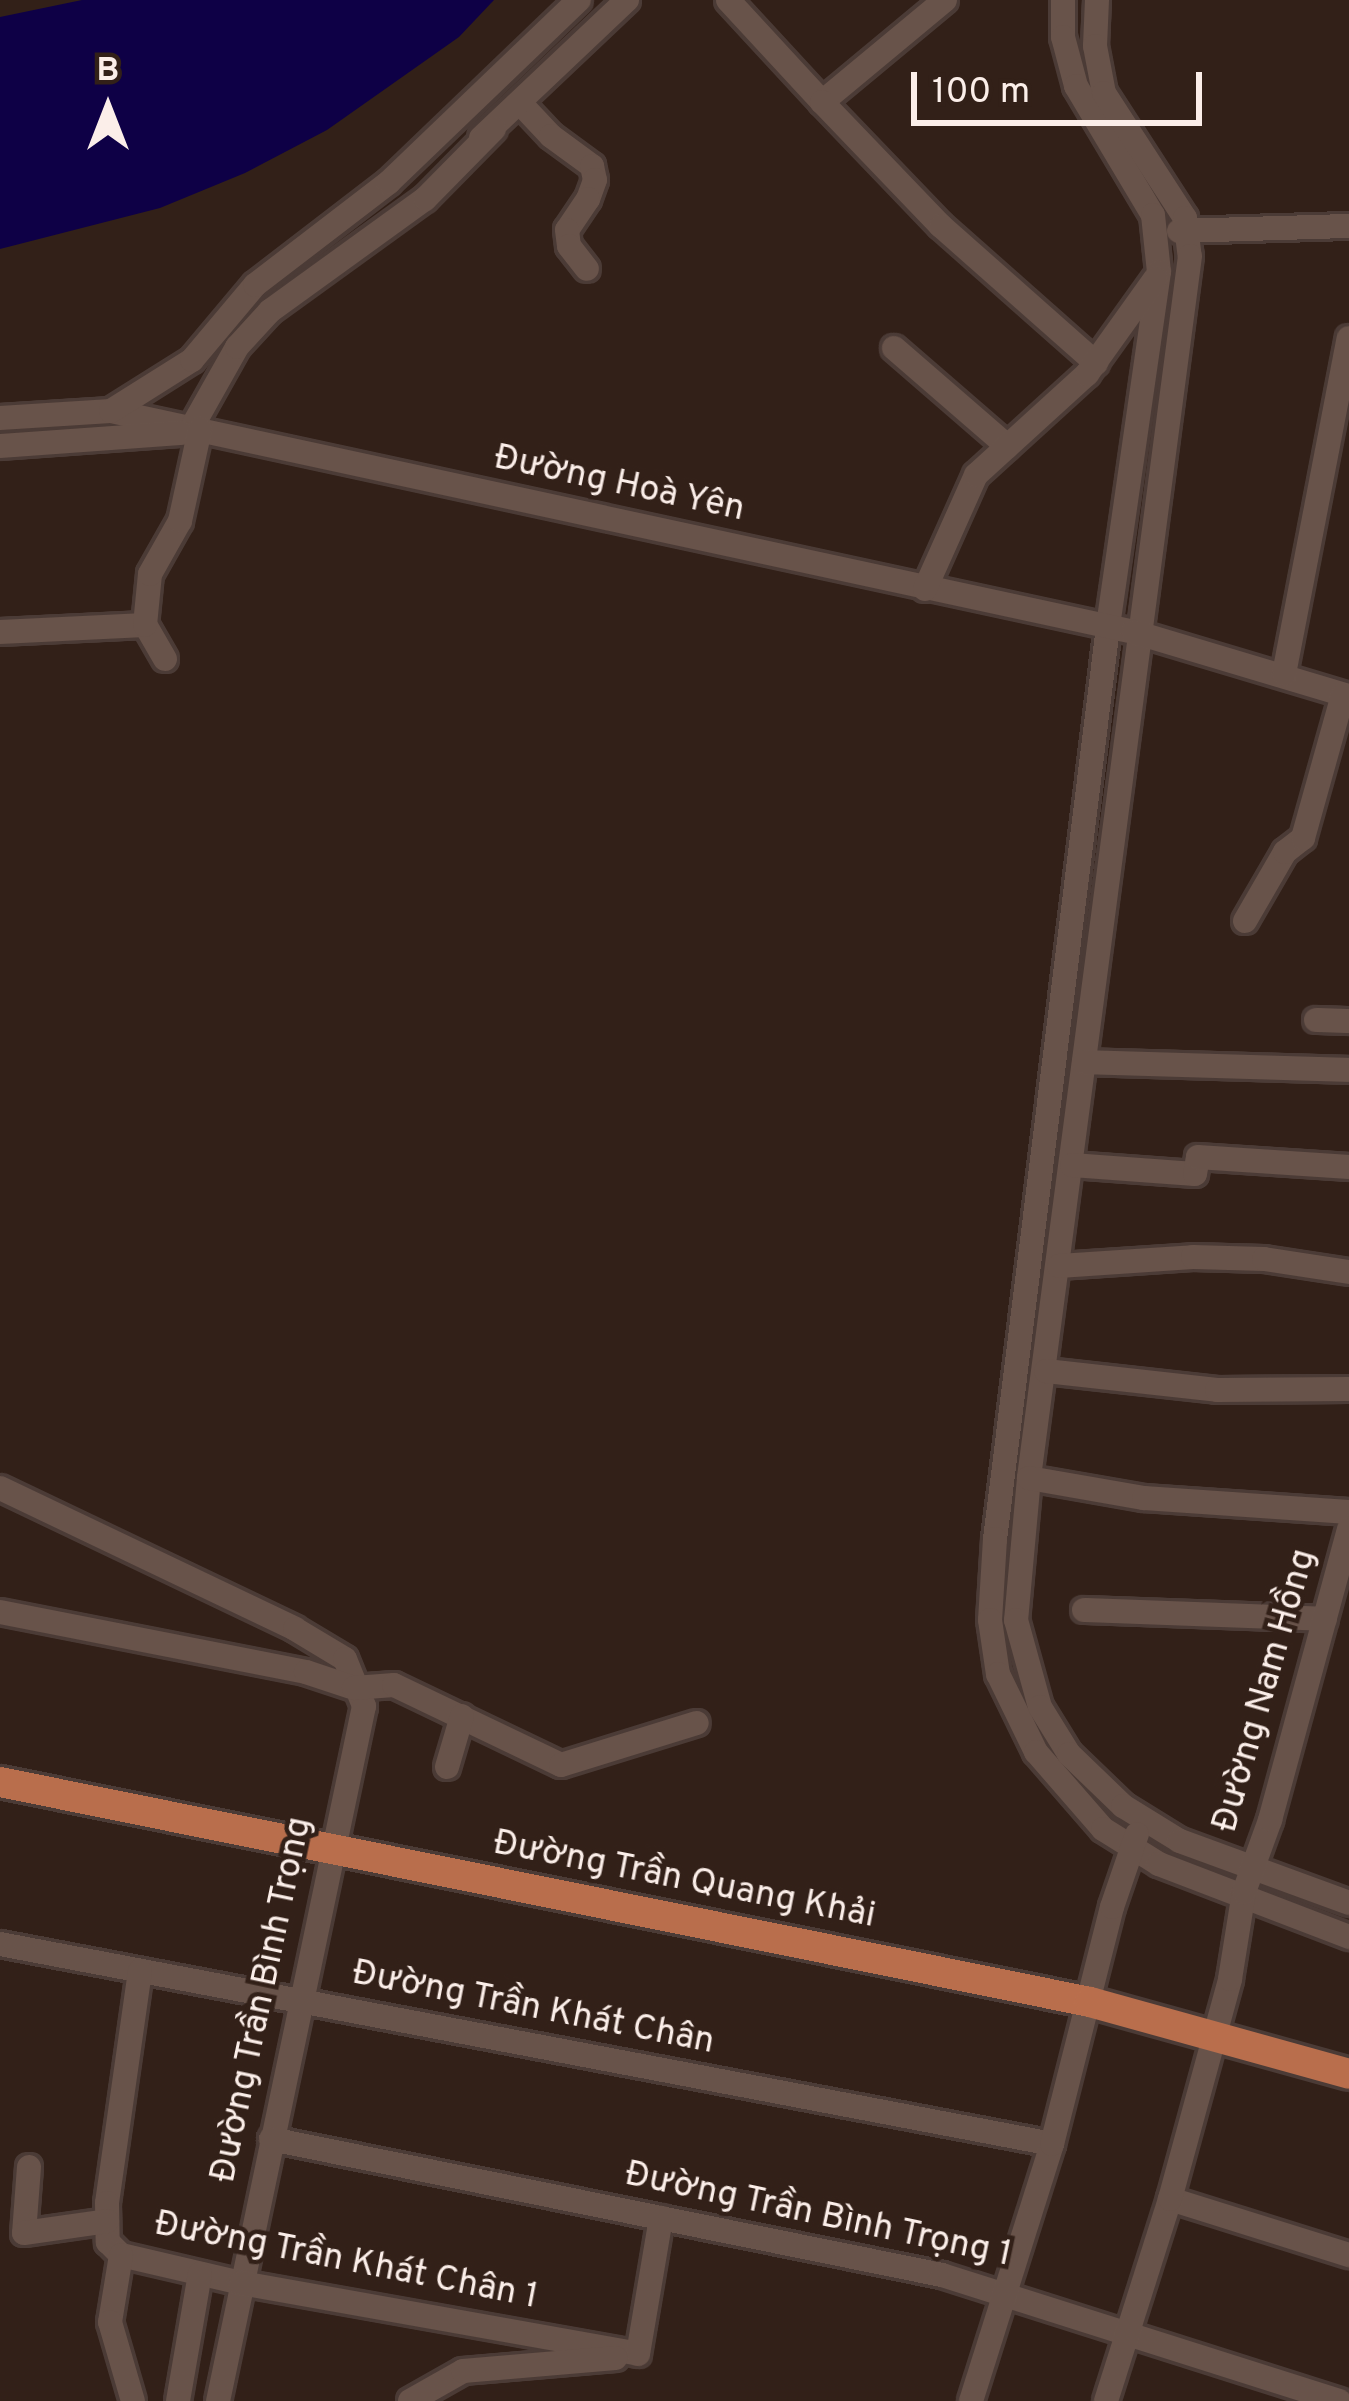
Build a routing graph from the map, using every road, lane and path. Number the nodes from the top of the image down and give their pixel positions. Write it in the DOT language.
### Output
graph roads {
  1 [pos="579,0"];
  2 [pos="627,0"];
  3 [pos="728,0"];
  4 [pos="945,0"];
  5 [pos="1064,0"];
  6 [pos="1097,0"];
  7 [pos="822,102"];
  8 [pos="520,103"];
  9 [pos="494,129"];
  10 [pos="360,202"];
  11 [pos="1349,226"];
  12 [pos="1175,232"];
  13 [pos="587,268"];
  14 [pos="1160,272"];
  15 [pos="1349,338"];
  16 [pos="894,348"];
  17 [pos="1096,363"];
  18 [pos="111,411"];
  19 [pos="0,418"];
  20 [pos="1341,425"];
  21 [pos="196,428"];
  22 [pos="0,446"];
  23 [pos="1007,446"];
  24 [pos="925,589"];
  25 [pos="146,625"];
  26 [pos="1122,630"];
  27 [pos="0,632"];
  28 [pos="165,659"];
  29 [pos="1284,674"];
  30 [pos="1346,695"];
  31 [pos="1245,921"];
  32 [pos="1316,1021"];
  33 [pos="1349,1021"];
  34 [pos="1084,1062"];
  35 [pos="1349,1070"];
  36 [pos="1072,1165"];
  37 [pos="1349,1167"];
  38 [pos="1059,1266"];
  39 [pos="1349,1272"];
  40 [pos="1046,1371"];
  41 [pos="1349,1389"];
  42 [pos="1028,1478"];
  43 [pos="0,1488"];
  44 [pos="1349,1512"];
  45 [pos="1349,1529"];
  46 [pos="1084,1610"];
  47 [pos="0,1612"];
  48 [pos="1325,1619"];
  49 [pos="354,1688"];
  50 [pos="462,1716"];
  51 [pos="697,1723"];
  52 [pos="447,1767"];
  53 [pos="0,1782"];
  54 [pos="1137,1835"];
  55 [pos="329,1851"];
  56 [pos="1248,1882"];
  57 [pos="1349,1903"];
  58 [pos="1349,1937"];
  59 [pos="0,1944"];
  60 [pos="140,1971"];
  61 [pos="302,2002"];
  62 [pos="1090,2002"];
  63 [pos="1215,2034"];
  64 [pos="1349,2074"];
  65 [pos="272,2139"];
  66 [pos="1052,2144"];
  67 [pos="28,2167"];
  68 [pos="1170,2199"];
  69 [pos="661,2218"];
  70 [pos="107,2221"];
  71 [pos="121,2255"];
  72 [pos="1349,2255"];
  73 [pos="200,2274"];
  74 [pos="241,2283"];
  75 [pos="1007,2292"];
  76 [pos="1129,2331"];
  77 [pos="638,2354"];
  78 [pos="133,2401"];
  79 [pos="178,2401"];
  80 [pos="218,2401"];
  81 [pos="410,2401"];
  82 [pos="971,2401"];
  83 [pos="1106,2401"];
  84 [pos="1340,2401"];
  1 -- 10 [label="street"];
  2 -- 8 [label="street"];
  3 -- 7 [label="street"];
  4 -- 7 [label="street"];
  5 -- 12 [label="street"];
  6 -- 12 [label="street"];
  7 -- 17 [label="street"];
  8 -- 9 [label="street"];
  8 -- 13 [label="street"];
  9 -- 10 [label="street"];
  9 -- 21 [label="street"];
  10 -- 18 [label="street"];
  11 -- 12 [label="street"];
  12 -- 14 [label="street"];
  12 -- 26 [label="street"];
  14 -- 17 [label="street"];
  14 -- 26 [label="street"];
  15 -- 20 [label="street"];
  16 -- 23 [label="street"];
  17 -- 23 [label="street"];
  18 -- 19 [label="street"];
  18 -- 21 [label="street, Đường Hoà Yên"];
  20 -- 29 [label="street"];
  21 -- 22 [label="street"];
  21 -- 24 [label="street, Đường Hoà Yên"];
  21 -- 25 [label="street"];
  23 -- 24 [label="street"];
  24 -- 26 [label="street, Đường Hoà Yên"];
  25 -- 27 [label="street"];
  25 -- 28 [label="street"];
  26 -- 29 [label="street, Đường Hoà Yên"];
  26 -- 34 [label="street"];
  26 -- 54 [label="street"];
  29 -- 30 [label="street, Đường Hoà Yên"];
  30 -- 31 [label="street"];
  32 -- 33 [label="street"];
  34 -- 35 [label="street"];
  34 -- 36 [label="street"];
  36 -- 37 [label="street"];
  36 -- 38 [label="street"];
  38 -- 39 [label="street"];
  38 -- 40 [label="street"];
  40 -- 41 [label="street"];
  40 -- 42 [label="street"];
  42 -- 44 [label="street"];
  42 -- 54 [label="street"];
  43 -- 49 [label="street"];
  45 -- 48 [label="street, Đường Nam Hồng"];
  46 -- 48 [label="street"];
  47 -- 49 [label="street"];
  48 -- 56 [label="street, Đường Nam Hồng"];
  49 -- 50 [label="street"];
  49 -- 55 [label="street, Đường Trần Bình Trọng"];
  50 -- 51 [label="street"];
  50 -- 52 [label="street"];
  53 -- 55 [label="main road, Đường Trần Quang Khải"];
  54 -- 56 [label="street"];
  54 -- 62 [label="street"];
  55 -- 61 [label="street, Đường Trần Bình Trọng"];
  55 -- 62 [label="main road, Đường Trần Quang Khải"];
  56 -- 57 [label="street"];
  56 -- 58 [label="street"];
  56 -- 63 [label="street, Đường Nam Hồng"];
  59 -- 60 [label="street, Đường Trần Khát Chân"];
  60 -- 61 [label="street, Đường Trần Khát Chân"];
  60 -- 70 [label="street, Đường Trần Khát Chân 1"];
  61 -- 65 [label="street, Đường Trần Bình Trọng"];
  61 -- 66 [label="street, Đường Trần Khát Chân"];
  62 -- 63 [label="main road, Đường Trần Quang Khải"];
  62 -- 66 [label="street"];
  63 -- 64 [label="main road, Đường Trần Quang Khải"];
  63 -- 68 [label="street, Đường Nam Hồng"];
  65 -- 69 [label="street, Đường Trần Bình Trọng 1"];
  65 -- 74 [label="street, Đường Trần Bình Trọng"];
  66 -- 75 [label="street"];
  67 -- 70 [label="street"];
  68 -- 72 [label="street"];
  68 -- 76 [label="street, Đường Nam Hồng"];
  69 -- 75 [label="street, Đường Trần Bình Trọng 1"];
  69 -- 77 [label="street"];
  70 -- 71 [label="street, Đường Trần Khát Chân 1"];
  71 -- 73 [label="street, Đường Trần Khát Chân 1"];
  71 -- 78 [label="street"];
  73 -- 74 [label="street, Đường Trần Khát Chân 1"];
  73 -- 79 [label="street"];
  74 -- 77 [label="street, Đường Trần Khát Chân 1"];
  74 -- 80 [label="street, Đường Trần Bình Trọng"];
  75 -- 76 [label="street, Đường Trần Bình Trọng 1"];
  75 -- 82 [label="street"];
  76 -- 83 [label="street, Đường Nam Hồng"];
  76 -- 84 [label="street, Đường Trần Bình Trọng 1"];
  77 -- 81 [label="street"];
}
